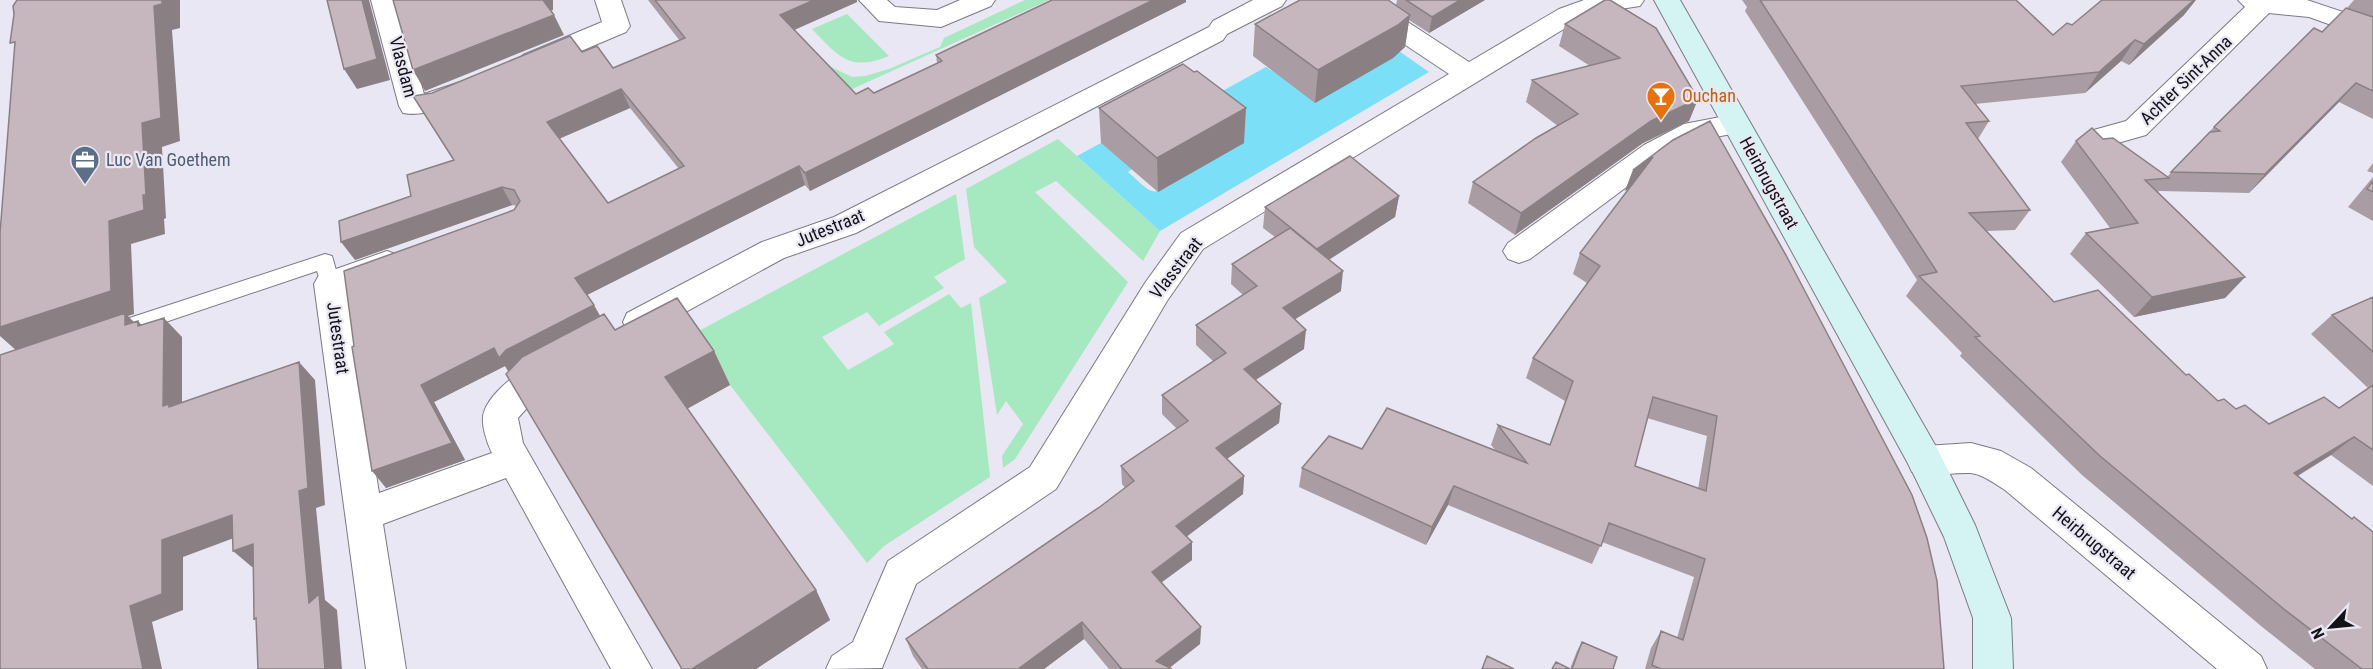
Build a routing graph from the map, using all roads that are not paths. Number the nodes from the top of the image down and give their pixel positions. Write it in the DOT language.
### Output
graph roads {
  1 [pos="384,0"];
  2 [pos="608,0"];
  3 [pos="872,0"];
  4 [pos="982,0"];
  5 [pos="1273,0"];
  6 [pos="1356,0"];
  7 [pos="1631,0"];
  8 [pos="1667,0"];
  9 [pos="2256,2"];
  10 [pos="2373,32"];
  11 [pos="1469,75"];
  12 [pos="1736,124"];
  13 [pos="2100,138"];
  14 [pos="1519,251"];
  15 [pos="416,253"];
  16 [pos="330,284"];
  17 [pos="615,335"];
  18 [pos="90,339"];
  19 [pos="584,352"];
  20 [pos="514,460"];
  21 [pos="1925,461"];
  22 [pos="363,515"];
  23 [pos="386,669"];
  24 [pos="632,669"];
  25 [pos="846,669"];
  26 [pos="1993,669"];
  27 [pos="2247,669"];
  1 -- 2 [label="street, Vlasdam"];
  3 -- 4 [label="street"];
  5 -- 17 [label="street, Jutestraat"];
  6 -- 11 [label="street"];
  7 -- 11 [label="street, Vlasstraat"];
  8 -- 12 [label="street, Heirbrugstraat"];
  9 -- 10 [label="street, Achter Sint-Anna"];
  9 -- 13 [label="street, Achter Sint-Anna"];
  11 -- 25 [label="street, Vlasstraat"];
  12 -- 14 [label="street, Heirbrugstraat"];
  12 -- 21 [label="street, Heirbrugstraat"];
  15 -- 16 [label="street, Jutestraat"];
  16 -- 18 [label="lane"];
  16 -- 22 [label="street, Jutestraat"];
  19 -- 20 [label="street"];
  20 -- 22 [label="street"];
  20 -- 24 [label="street"];
  21 -- 26 [label="street, Heirbrugstraat"];
  21 -- 27 [label="street, Heirbrugstraat"];
  22 -- 23 [label="street, Jutestraat"];
}
